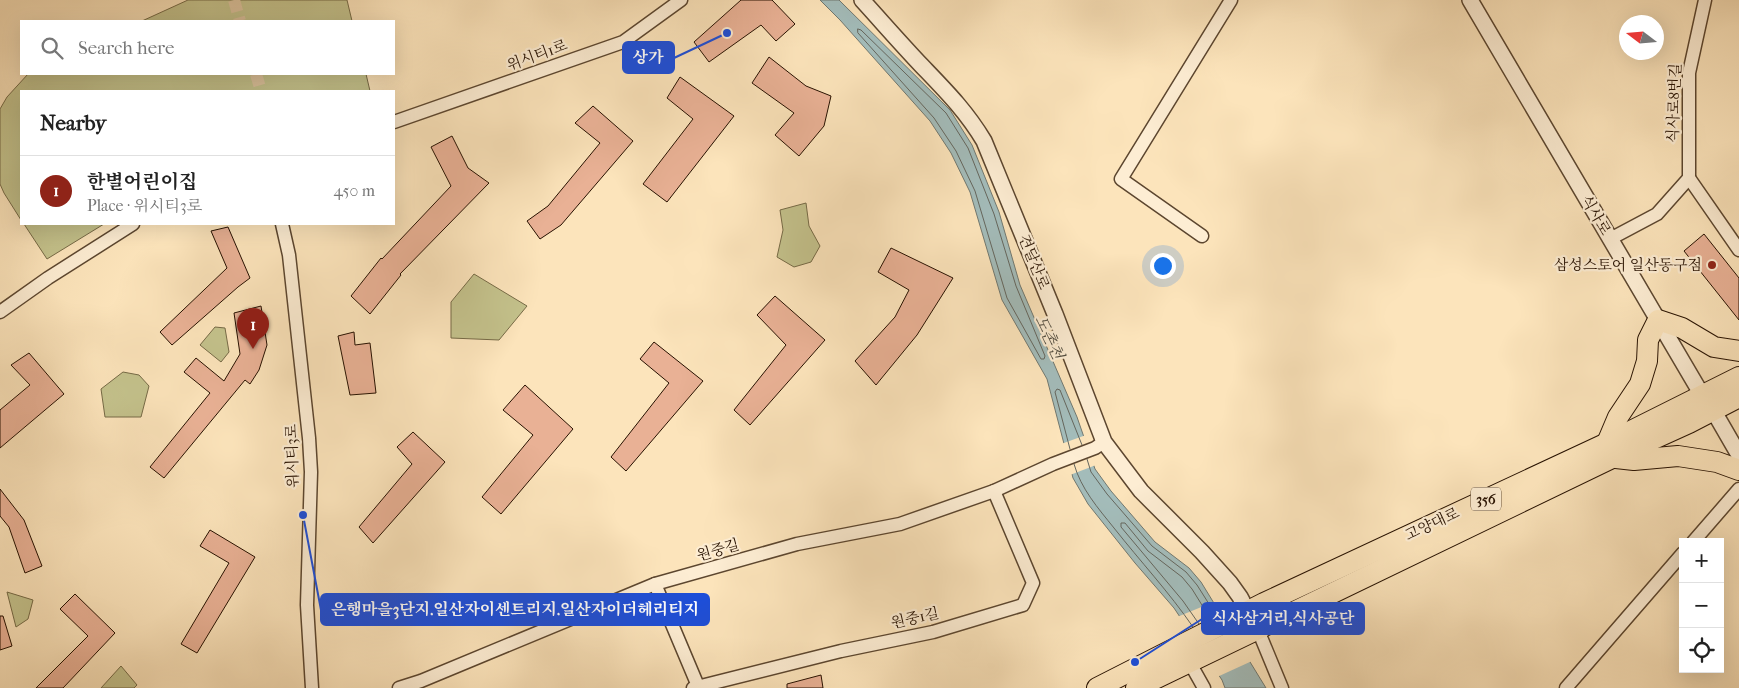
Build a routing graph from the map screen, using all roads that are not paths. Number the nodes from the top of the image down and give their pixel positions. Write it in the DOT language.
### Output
graph roads {
  1 [pos="681,0"];
  2 [pos="862,0"];
  3 [pos="1231,0"];
  4 [pos="1470,0"];
  5 [pos="1706,0"];
  6 [pos="395,122"];
  7 [pos="1689,178"];
  8 [pos="131,225"];
  9 [pos="282,225"];
  10 [pos="1202,236"];
  11 [pos="1610,238"];
  12 [pos="1739,250"];
  13 [pos="0,312"];
  14 [pos="1658,320"];
  15 [pos="1739,351"];
  16 [pos="1739,377"];
  17 [pos="1739,397"];
  18 [pos="1707,403"];
  19 [pos="1099,445"];
  20 [pos="1610,450"];
  21 [pos="1739,455"];
  22 [pos="1739,470"];
  23 [pos="1739,489"];
  24 [pos="994,491"];
  25 [pos="1696,538"];
  26 [pos="1679,559"];
  27 [pos="655,584"];
  28 [pos="1240,615"];
  29 [pos="1251,634"];
  30 [pos="1183,644"];
  31 [pos="1195,661"];
  32 [pos="423,685"];
  33 [pos="695,687"];
  34 [pos="312,688"];
  35 [pos="399,688"];
  36 [pos="1097,688"];
  37 [pos="1136,688"];
  38 [pos="1204,688"];
  39 [pos="1282,688"];
  40 [pos="1566,688"];
  1 -- 6 [label="street, 위시티1로"];
  2 -- 19 [label="street, 견달산로"];
  3 -- 10 [label="street"];
  4 -- 11 [label="street, 식사로"];
  5 -- 7 [label="street, 식사로8번길"];
  7 -- 11 [label="street"];
  7 -- 12 [label="street"];
  8 -- 13 [label="street"];
  9 -- 34 [label="street, 위시티3로"];
  11 -- 14 [label="street, 식사로"];
  14 -- 15 [label="main road"];
  14 -- 18 [label="street, 식사로"];
  14 -- 20 [label="main road"];
  16 -- 18 [label="main road, 고양대로 / 356"];
  17 -- 18 [label="main road, 고양대로 / 356"];
  18 -- 20 [label="main road, 고양대로 / 356"];
  18 -- 21 [label="street, 식사로"];
  19 -- 24 [label="street, 원중길"];
  19 -- 28 [label="street, 견달산로"];
  20 -- 22 [label="main road"];
  20 -- 28 [label="main road, 고양대로 / 356"];
  20 -- 29 [label="main road, 고양대로 / 356"];
  23 -- 25 [label="street"];
  24 -- 27 [label="street, 원중길"];
  24 -- 33 [label="street, 원중1길"];
  26 -- 40 [label="street"];
  27 -- 32 [label="street, 원중길"];
  27 -- 33 [label="street"];
  28 -- 29 [label="street, 견달산로"];
  28 -- 30 [label="main road, 356"];
  29 -- 31 [label="main road, 356"];
  29 -- 39 [label="street"];
  30 -- 31 [label="street"];
  30 -- 36 [label="main road, 356"];
  31 -- 37 [label="main road"];
  31 -- 38 [label="street"];
  32 -- 35 [label="street, 원중길"];
}
